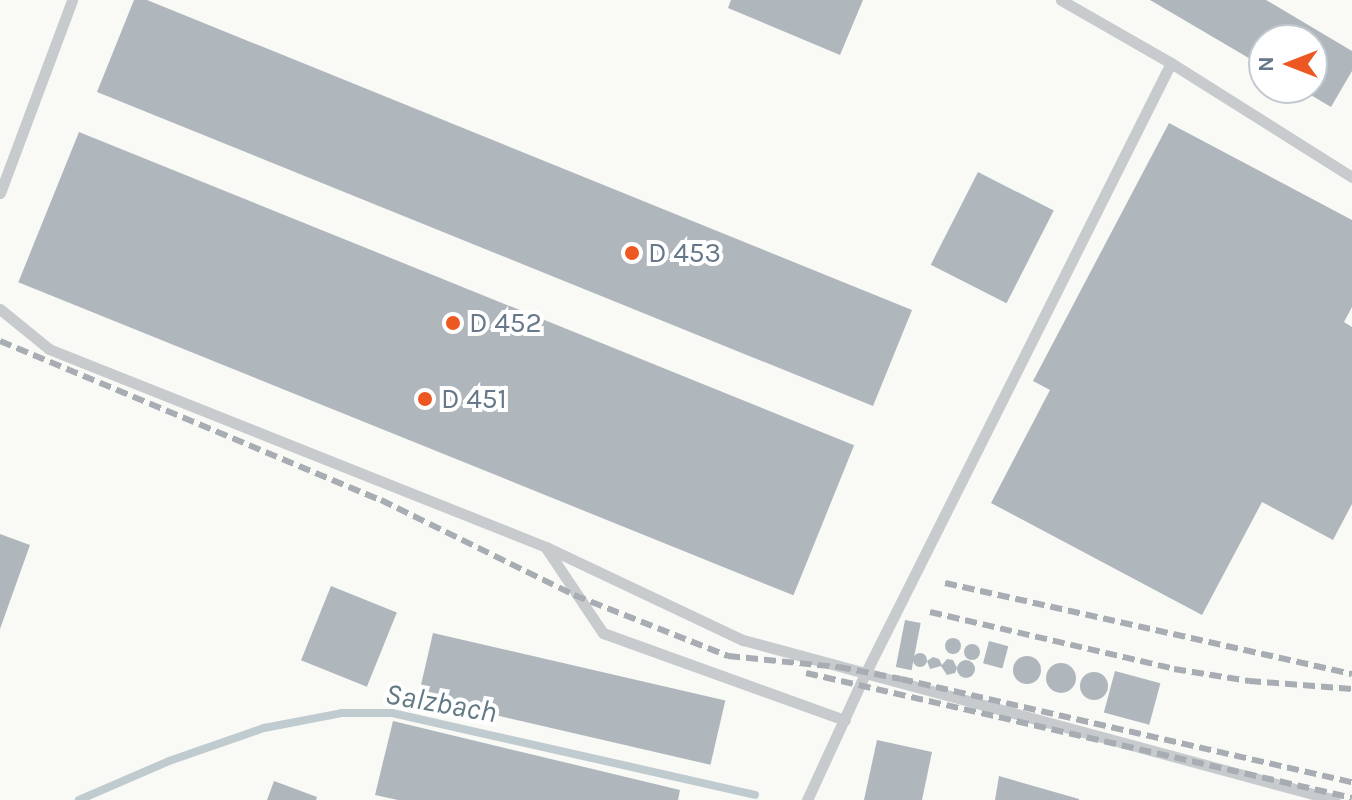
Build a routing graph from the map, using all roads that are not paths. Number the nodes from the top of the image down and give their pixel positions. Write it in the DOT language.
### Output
graph roads {
  1 [pos="72,0"];
  2 [pos="1061,0"];
  3 [pos="1171,63"];
  4 [pos="1350,171"];
  5 [pos="0,193"];
  6 [pos="0,309"];
  7 [pos="546,547"];
  8 [pos="866,672"];
  9 [pos="845,720"];
  10 [pos="807,800"];
  11 [pos="1335,800"];
  1 -- 5 [label="lane"];
  2 -- 3 [label="lane"];
  3 -- 4 [label="lane"];
  3 -- 8 [label="lane"];
  6 -- 7 [label="lane"];
  7 -- 8 [label="lane"];
  7 -- 9 [label="lane"];
  8 -- 9 [label="lane"];
  8 -- 11 [label="lane"];
  9 -- 10 [label="lane"];
}
